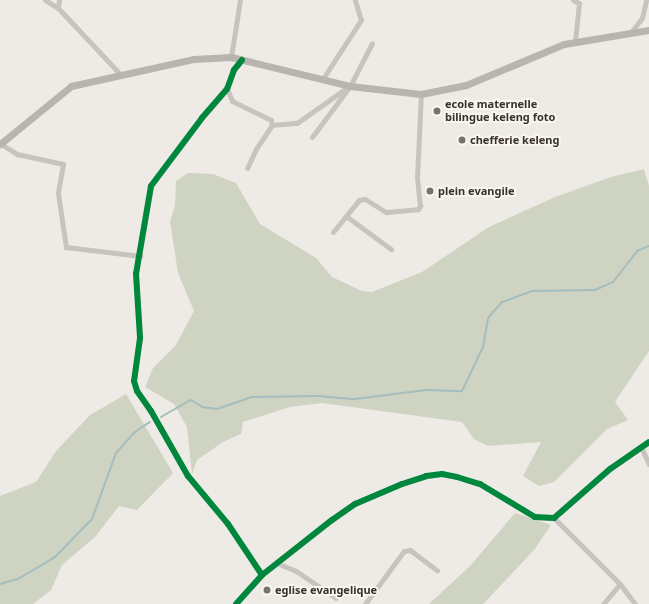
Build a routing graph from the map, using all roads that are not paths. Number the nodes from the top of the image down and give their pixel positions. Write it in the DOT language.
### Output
graph roads {
  1 [pos="45,0"];
  2 [pos="59,0"];
  3 [pos="240,0"];
  4 [pos="355,0"];
  5 [pos="573,0"];
  6 [pos="646,0"];
  7 [pos="581,2"];
  8 [pos="58,8"];
  9 [pos="649,30"];
  10 [pos="630,32"];
  11 [pos="575,42"];
  12 [pos="372,43"];
  13 [pos="232,57"];
  14 [pos="242,60"];
  15 [pos="120,74"];
  16 [pos="322,80"];
  17 [pos="350,86"];
  18 [pos="228,89"];
  19 [pos="421,94"];
  20 [pos="272,125"];
  21 [pos="312,137"];
  22 [pos="0,144"];
  23 [pos="247,168"];
  24 [pos="346,216"];
  25 [pos="333,232"];
  26 [pos="391,249"];
  27 [pos="140,256"];
  28 [pos="649,442"];
  29 [pos="642,447"];
  30 [pos="649,464"];
  31 [pos="554,518"];
  32 [pos="277,563"];
  33 [pos="438,570"];
  34 [pos="262,575"];
  35 [pos="620,584"];
  36 [pos="336,598"];
  37 [pos="236,604"];
  38 [pos="365,604"];
  39 [pos="603,604"];
  40 [pos="635,604"];
  1 -- 8 [label="street"];
  2 -- 8 [label="street"];
  3 -- 13 [label="street"];
  4 -- 16 [label="street"];
  5 -- 7 [label="street"];
  6 -- 10 [label="street"];
  7 -- 11 [label="street"];
  8 -- 15 [label="street"];
  9 -- 10 [label="main road"];
  10 -- 11 [label="main road"];
  11 -- 19 [label="main road"];
  12 -- 17 [label="street"];
  13 -- 14 [label="main road"];
  13 -- 15 [label="main road"];
  14 -- 16 [label="main road"];
  14 -- 18 [label="street"];
  15 -- 22 [label="main road"];
  16 -- 17 [label="main road"];
  17 -- 19 [label="main road"];
  17 -- 20 [label="street"];
  17 -- 21 [label="street"];
  18 -- 20 [label="street"];
  18 -- 27 [label="street"];
  19 -- 24 [label="street"];
  20 -- 23 [label="street"];
  22 -- 27 [label="street"];
  24 -- 25 [label="street"];
  24 -- 26 [label="street"];
  27 -- 34 [label="street"];
  28 -- 29 [label="street"];
  29 -- 30 [label="street"];
  29 -- 31 [label="street"];
  31 -- 32 [label="street"];
  31 -- 35 [label="street"];
  32 -- 34 [label="street"];
  32 -- 36 [label="street"];
  33 -- 38 [label="street"];
  34 -- 37 [label="street"];
  35 -- 39 [label="street"];
  35 -- 40 [label="street"];
}
